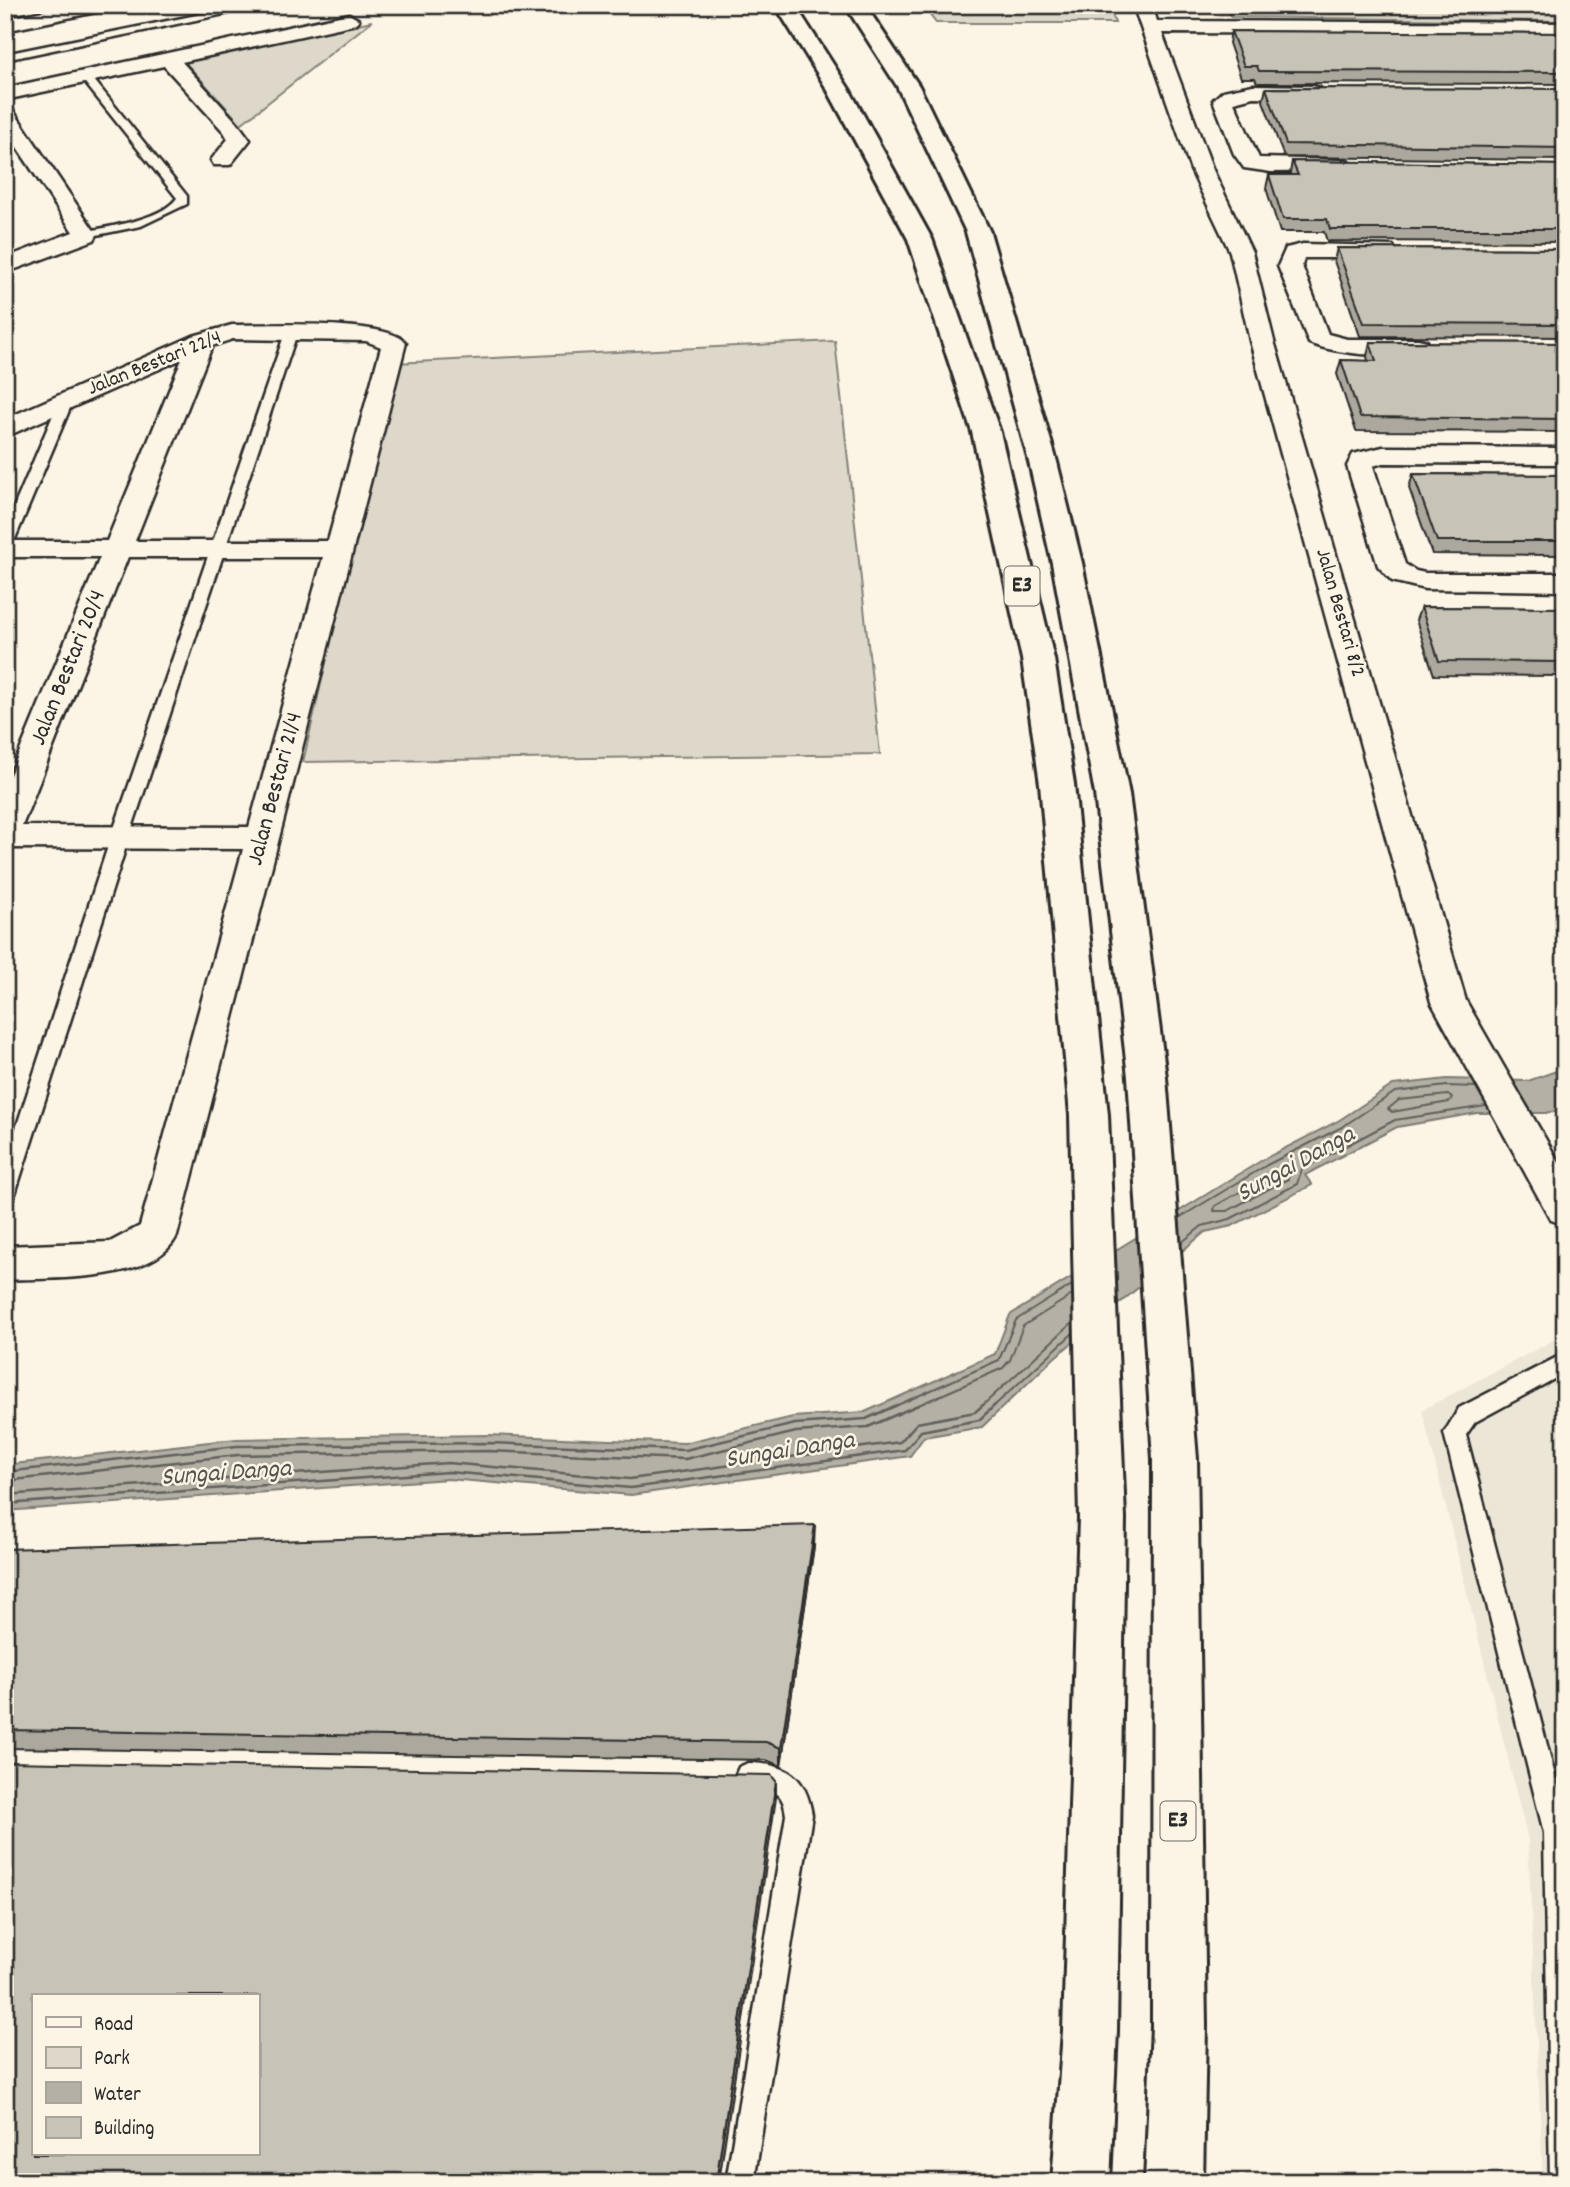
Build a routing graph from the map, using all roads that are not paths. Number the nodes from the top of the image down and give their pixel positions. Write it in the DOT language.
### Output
graph roads {
  1 [pos="101,5"];
  2 [pos="262,5"];
  3 [pos="785,5"];
  4 [pos="855,5"];
  5 [pos="1146,16"];
  6 [pos="349,20"];
  7 [pos="5,25"];
  8 [pos="1565,29"];
  9 [pos="5,57"];
  10 [pos="169,59"];
  11 [pos="86,77"];
  12 [pos="1330,92"];
  13 [pos="5,94"];
  14 [pos="5,113"];
  15 [pos="13,138"];
  16 [pos="222,160"];
  17 [pos="1355,167"];
  18 [pos="86,235"];
  19 [pos="1413,251"];
  20 [pos="6,264"];
  21 [pos="291,333"];
  22 [pos="202,341"];
  23 [pos="394,343"];
  24 [pos="1442,346"];
  25 [pos="65,401"];
  26 [pos="5,429"];
  27 [pos="1565,456"];
  28 [pos="5,547"];
  29 [pos="118,549"];
  30 [pos="218,549"];
  31 [pos="339,549"];
  32 [pos="1565,582"];
  33 [pos="5,827"];
  34 [pos="5,837"];
  35 [pos="120,837"];
  36 [pos="262,838"];
  37 [pos="5,1194"];
  38 [pos="1565,1209"];
  39 [pos="5,1263"];
  40 [pos="1565,1362"];
  41 [pos="724,1775"];
  42 [pos="1562,2072"];
  43 [pos="740,2182"];
  44 [pos="1081,2182"];
  45 [pos="1174,2182"];
  46 [pos="1564,2182"];
  1 -- 7 [label="street"];
  2 -- 9 [label="lane"];
  3 -- 44 [label="highway, E3"];
  4 -- 45 [label="highway, E3"];
  5 -- 8 [label="street"];
  5 -- 38 [label="street, Jalan Bestari 8/2"];
  6 -- 10 [label="street"];
  10 -- 11 [label="street"];
  10 -- 16 [label="street"];
  11 -- 13 [label="street"];
  11 -- 18 [label="lane"];
  12 -- 17 [label="street"];
  14 -- 15 [label="street"];
  15 -- 18 [label="street"];
  18 -- 20 [label="street"];
  19 -- 24 [label="street"];
  21 -- 22 [label="street, Jalan Bestari 22/4"];
  21 -- 23 [label="street, Jalan Bestari 22/4"];
  21 -- 30 [label="lane"];
  22 -- 25 [label="street, Jalan Bestari 22/4"];
  22 -- 29 [label="street, Jalan Bestari 20/4"];
  23 -- 31 [label="street, Jalan Bestari 21/4"];
  25 -- 26 [label="street, Jalan Bestari 22/4"];
  25 -- 28 [label="lane"];
  27 -- 32 [label="street"];
  28 -- 29 [label="street"];
  29 -- 30 [label="street"];
  29 -- 33 [label="street, Jalan Bestari 20/4"];
  30 -- 31 [label="street"];
  30 -- 35 [label="lane"];
  31 -- 36 [label="street, Jalan Bestari 21/4"];
  34 -- 35 [label="street"];
  35 -- 36 [label="street"];
  35 -- 37 [label="lane"];
  36 -- 39 [label="street, Jalan Bestari 21/4"];
  40 -- 42 [label="lane"];
  41 -- 43 [label="lane"];
  42 -- 46 [label="lane"];
}
